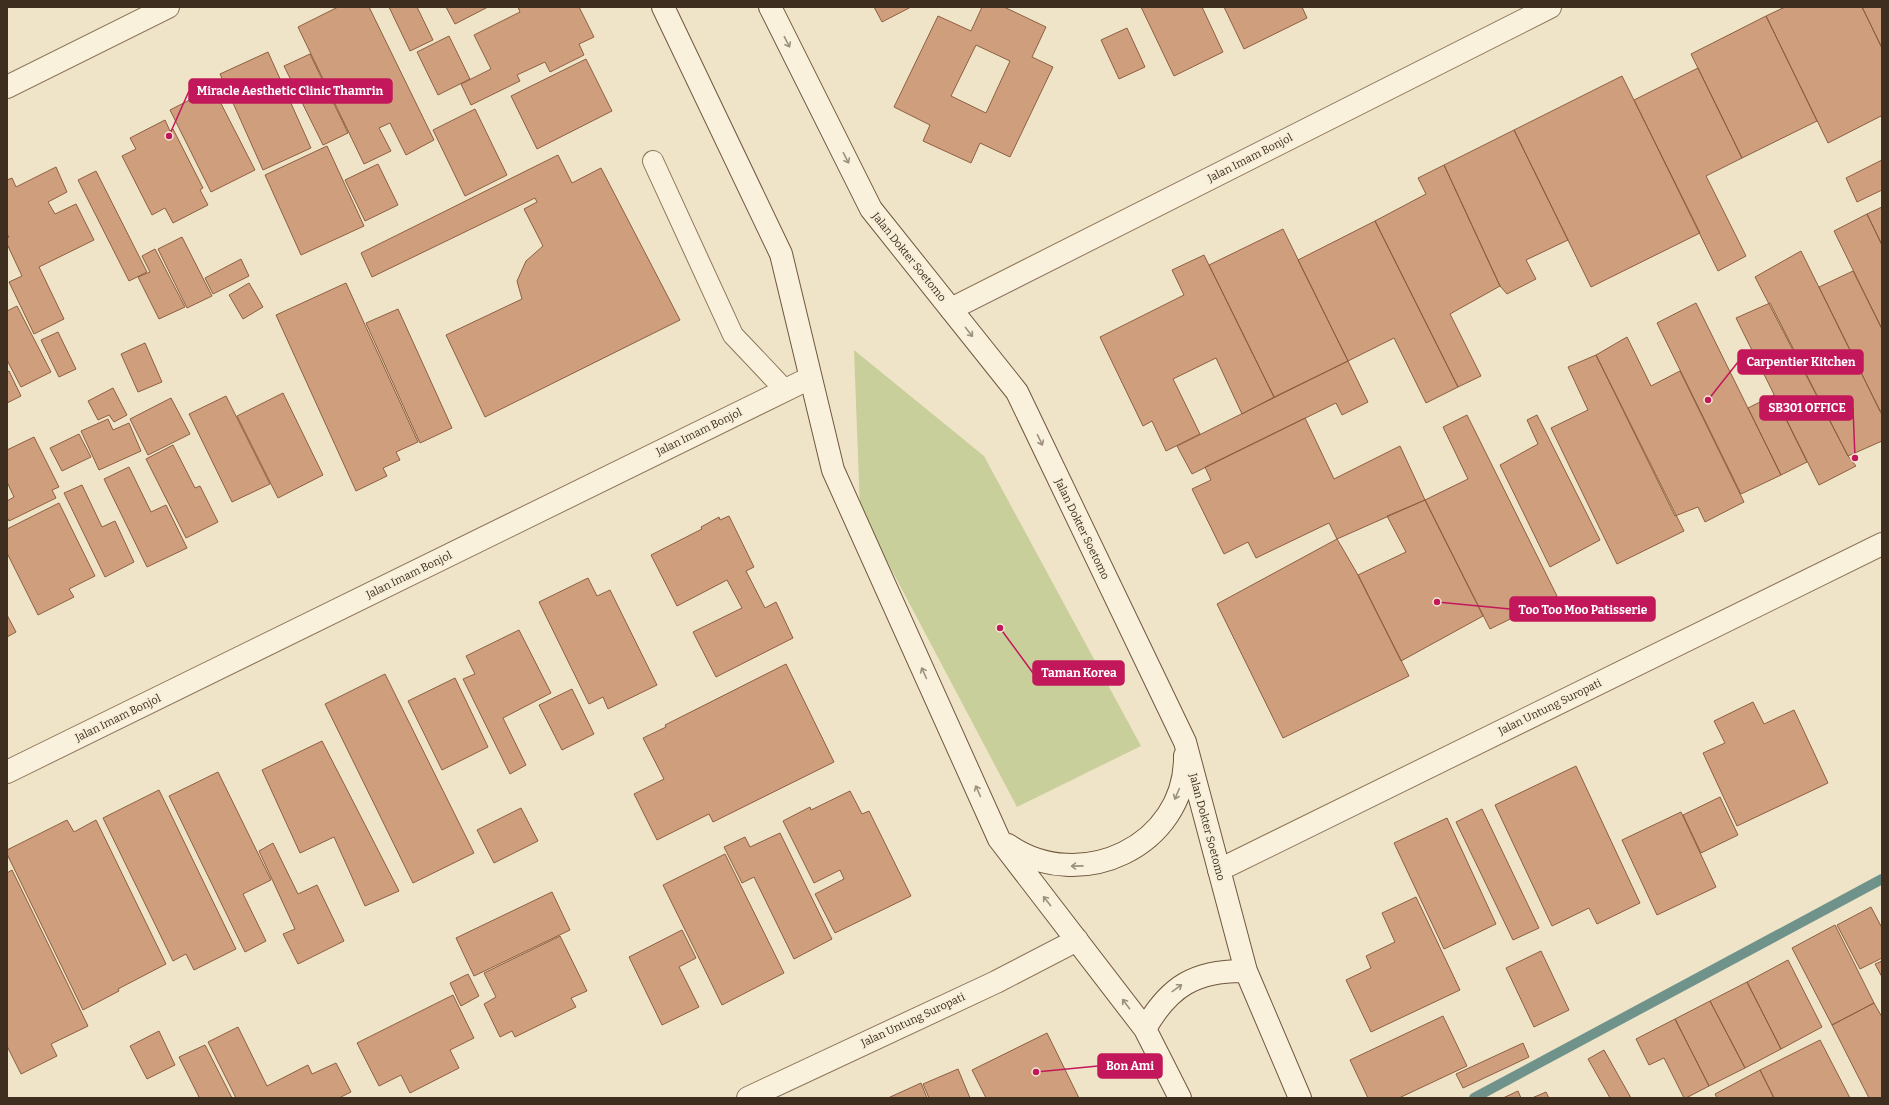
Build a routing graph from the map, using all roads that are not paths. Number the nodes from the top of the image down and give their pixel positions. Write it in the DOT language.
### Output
graph roads {
  1 [pos="168,7"];
  2 [pos="662,7"];
  3 [pos="770,7"];
  4 [pos="1550,7"];
  5 [pos="7,87"];
  6 [pos="654,161"];
  7 [pos="951,309"];
  8 [pos="810,378"];
  9 [pos="786,390"];
  10 [pos="1882,544"];
  11 [pos="1185,742"];
  12 [pos="7,772"];
  13 [pos="999,839"];
  14 [pos="1219,870"];
  15 [pos="1077,940"];
  16 [pos="1246,971"];
  17 [pos="1144,1029"];
  18 [pos="748,1098"];
  19 [pos="1180,1098"];
  20 [pos="1300,1098"];
  1 -- 5 [label="main road"];
  2 -- 8 [label="main road"];
  3 -- 7 [label="main road, Jalan Dokter Soetomo, one-way"];
  4 -- 7 [label="main road, Jalan Imam Bonjol"];
  6 -- 9 [label="lane"];
  7 -- 11 [label="main road, Jalan Dokter Soetomo, one-way"];
  8 -- 9 [label="main road, Jalan Imam Bonjol"];
  13 -- 8 [label="main road, one-way"];
  9 -- 12 [label="main road, Jalan Imam Bonjol"];
  10 -- 14 [label="main road, Jalan Untung Suropati"];
  11 -- 13 [label="main road, one-way"];
  11 -- 14 [label="main road, Jalan Dokter Soetomo"];
  15 -- 13 [label="main road, one-way"];
  14 -- 16 [label="main road, Jalan Dokter Soetomo"];
  17 -- 15 [label="main road, one-way"];
  15 -- 18 [label="main road, Jalan Untung Suropati"];
  17 -- 16 [label="main road, one-way"];
  16 -- 20 [label="main road, Jalan Dokter Soetomo"];
  17 -- 19 [label="main road"];
}
